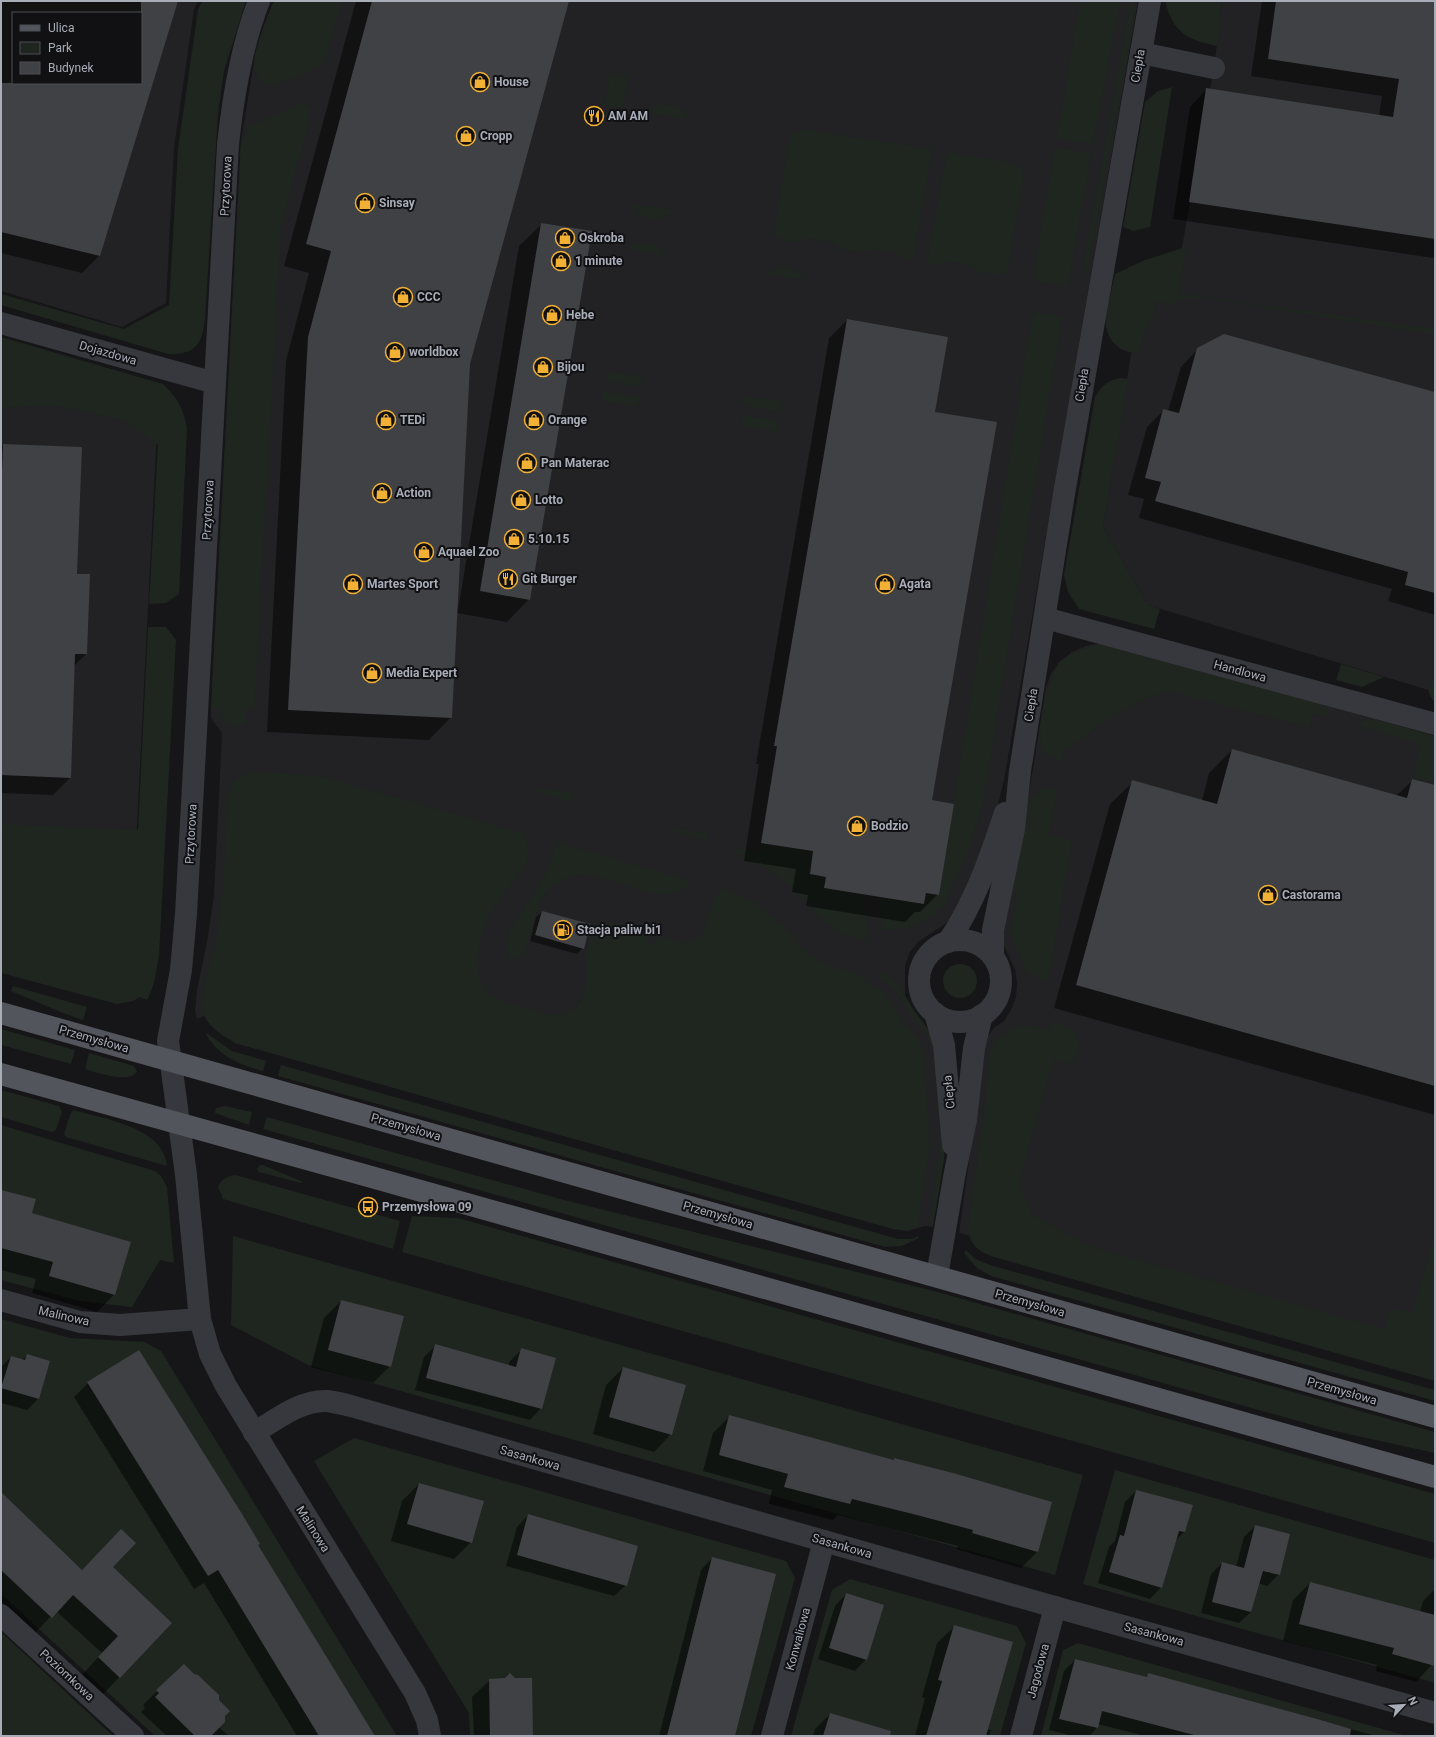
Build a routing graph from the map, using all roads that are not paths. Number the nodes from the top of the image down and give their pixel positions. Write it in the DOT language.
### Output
graph roads {
  1 [pos="260,1"];
  2 [pos="1150,1"];
  3 [pos="1141,53"];
  4 [pos="1214,68"];
  5 [pos="1,323"];
  6 [pos="215,383"];
  7 [pos="1045,618"];
  8 [pos="1435,724"];
  9 [pos="1020,771"];
  10 [pos="948,942"];
  11 [pos="993,956"];
  12 [pos="1,1013"];
  13 [pos="935,1013"];
  14 [pos="982,1015"];
  15 [pos="170,1060"];
  16 [pos="1,1074"];
  17 [pos="179,1124"];
  18 [pos="955,1172"];
  19 [pos="937,1276"];
  20 [pos="1,1300"];
  21 [pos="200,1319"];
  22 [pos="1435,1417"];
  23 [pos="254,1434"];
  24 [pos="1435,1478"];
  25 [pos="824,1541"];
  26 [pos="1055,1607"];
  27 [pos="1,1615"];
  28 [pos="1435,1713"];
  29 [pos="133,1736"];
  30 [pos="430,1736"];
  31 [pos="772,1736"];
  32 [pos="1021,1736"];
  1 -- 6 [label="street, Przytorowa"];
  2 -- 3 [label="street, Ciepła"];
  3 -- 4 [label="street"];
  3 -- 7 [label="street, Ciepła"];
  5 -- 6 [label="street, Dojazdowa"];
  6 -- 15 [label="street, Przytorowa"];
  7 -- 8 [label="street, Handlowa"];
  7 -- 9 [label="street, Ciepła"];
  9 -- 10 [label="street, Ciepła"];
  9 -- 11 [label="street, Ciepła"];
  10 -- 11 [label="street, Ciepła"];
  10 -- 13 [label="street, Ciepła"];
  11 -- 14 [label="street, Ciepła"];
  12 -- 15 [label="main road, Przemysłowa"];
  13 -- 14 [label="street, Ciepła"];
  13 -- 18 [label="street, Ciepła"];
  14 -- 18 [label="street, Ciepła"];
  15 -- 17 [label="street, Przytorowa"];
  15 -- 19 [label="main road, Przemysłowa"];
  16 -- 17 [label="main road"];
  17 -- 21 [label="street, Malinowa"];
  17 -- 24 [label="main road"];
  18 -- 19 [label="street, Ciepła"];
  19 -- 22 [label="main road, Przemysłowa"];
  20 -- 21 [label="street, Malinowa"];
  21 -- 23 [label="street, Malinowa"];
  23 -- 25 [label="street, Sasankowa"];
  23 -- 30 [label="street, Malinowa"];
  25 -- 26 [label="street, Sasankowa"];
  25 -- 31 [label="street, Konwaliowa"];
  26 -- 28 [label="street, Sasankowa"];
  26 -- 32 [label="street, Jagodowa"];
  27 -- 29 [label="street, Poziomkowa"];
}
